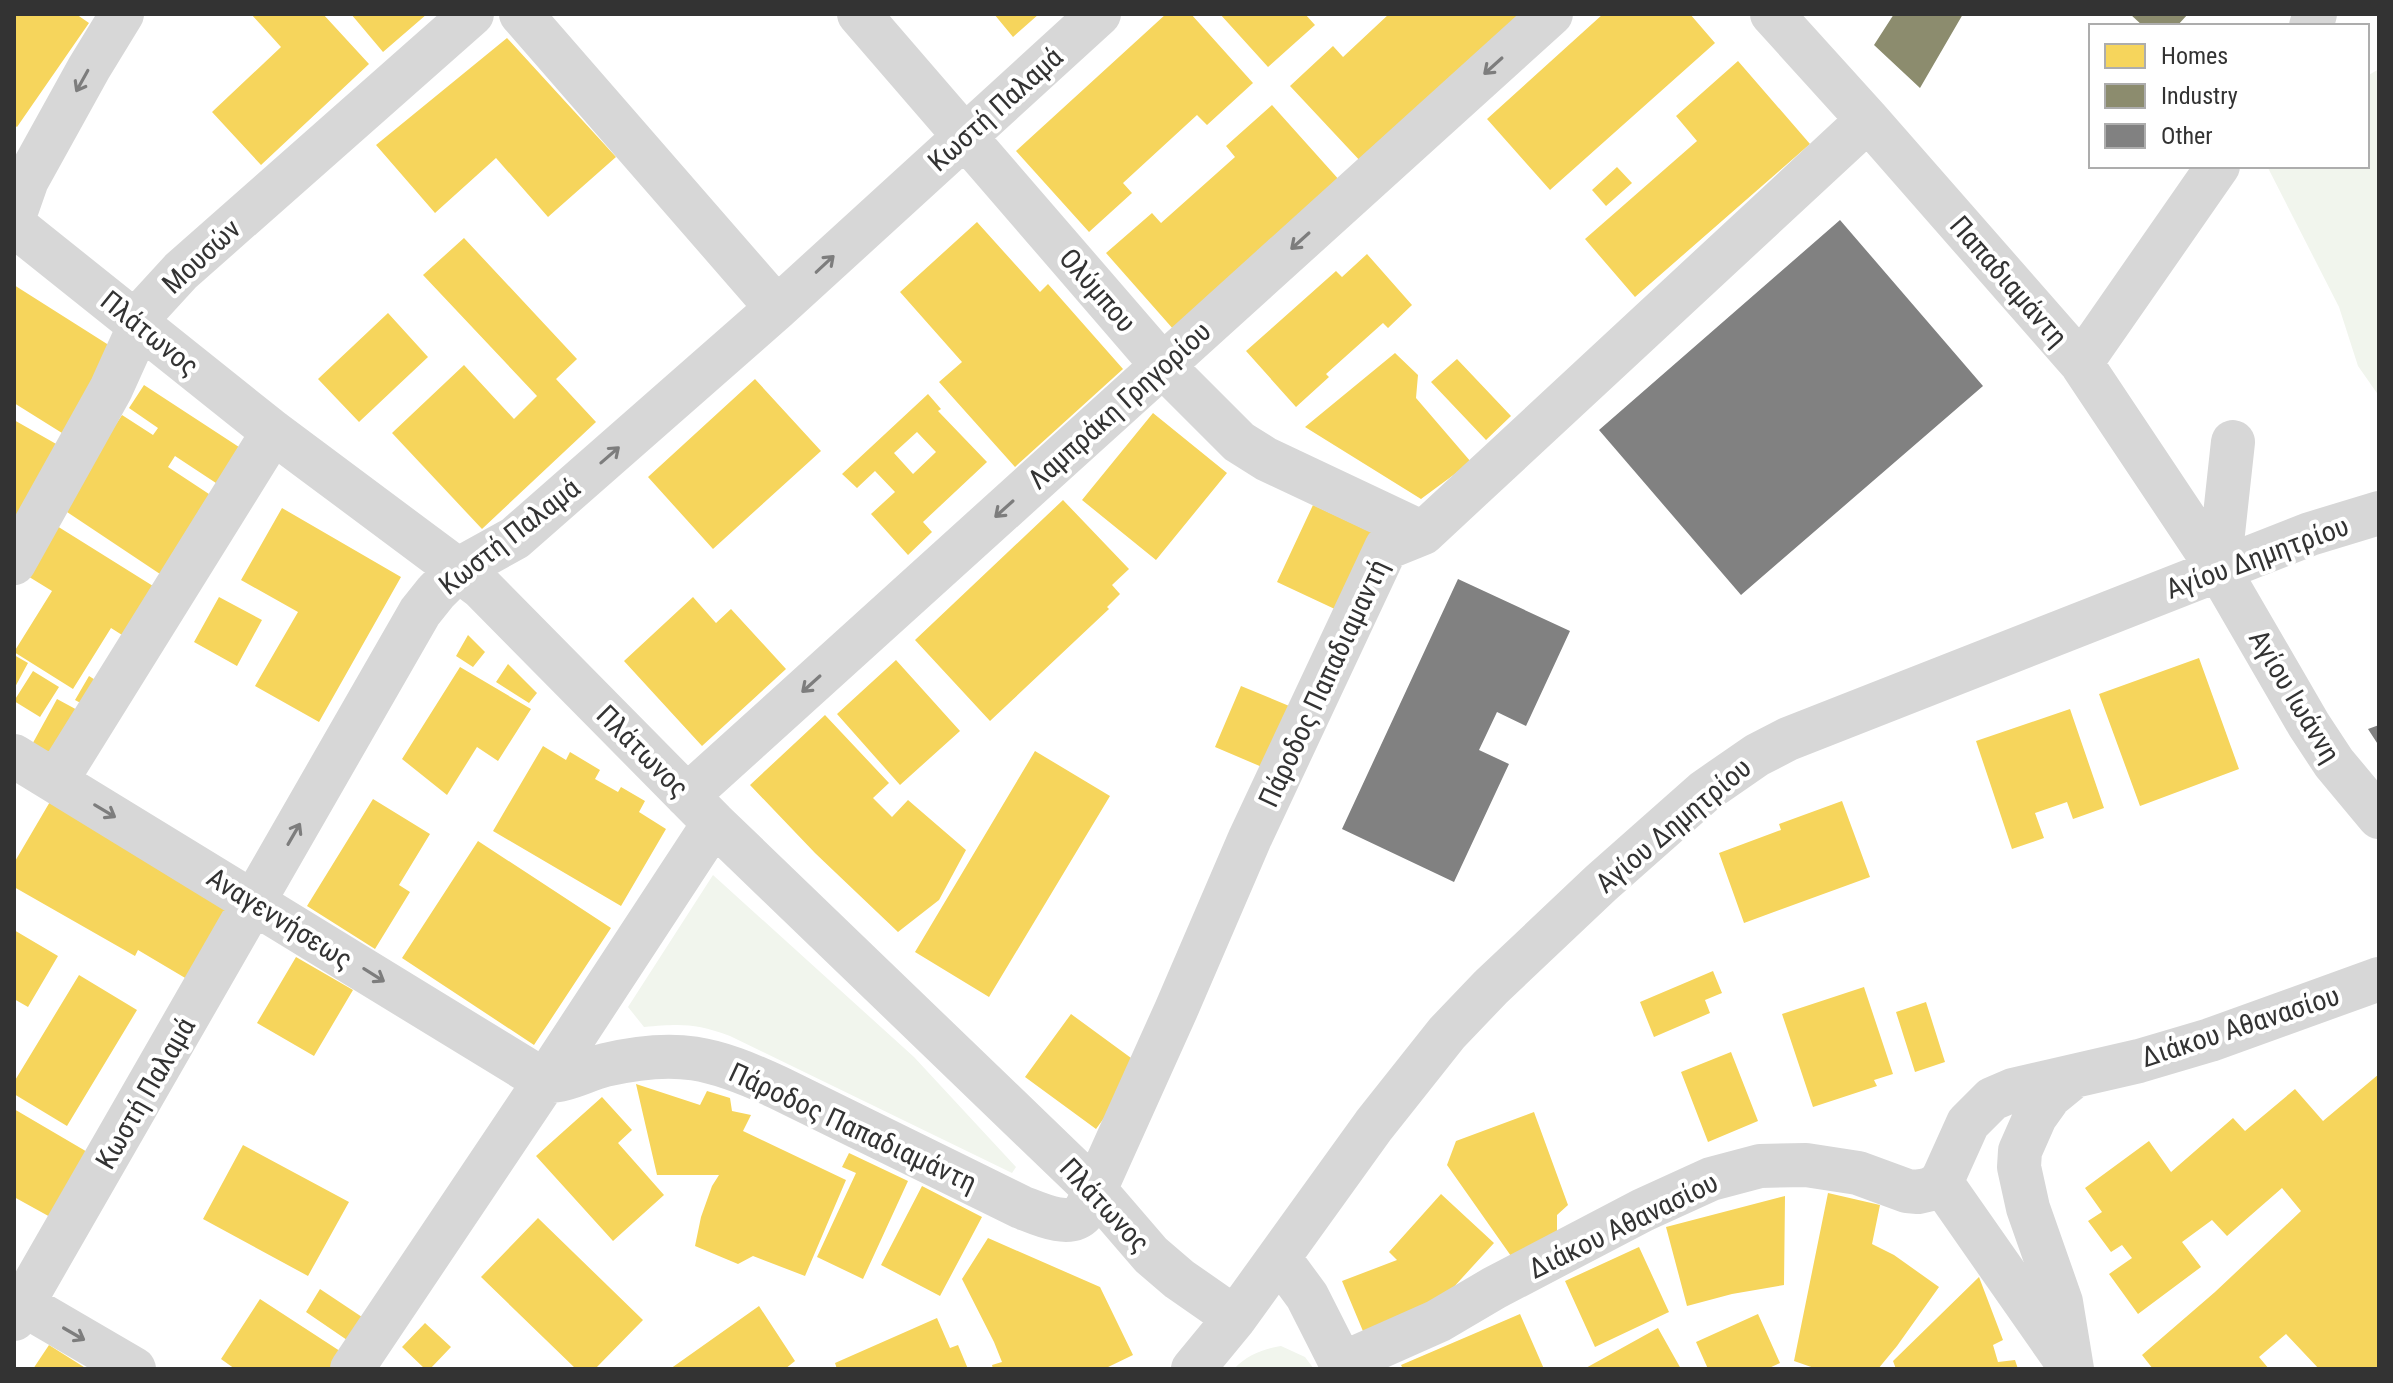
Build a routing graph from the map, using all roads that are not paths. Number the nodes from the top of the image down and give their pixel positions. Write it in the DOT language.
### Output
graph roads {
  1 [pos="122,14"];
  2 [pos="472,14"];
  3 [pos="521,14"];
  4 [pos="859,14"];
  5 [pos="1099,14"];
  6 [pos="1551,14"];
  7 [pos="1772,14"];
  8 [pos="1868,120"];
  9 [pos="965,135"];
  10 [pos="2217,168"];
  11 [pos="14,217"];
  12 [pos="14,225"];
  13 [pos="777,308"];
  14 [pos="139,324"];
  15 [pos="2081,363"];
  16 [pos="1163,366"];
  17 [pos="273,432"];
  18 [pos="2233,442"];
  19 [pos="2379,513"];
  20 [pos="1423,533"];
  21 [pos="14,563"];
  22 [pos="459,569"];
  23 [pos="2219,570"];
  24 [pos="14,756"];
  25 [pos="56,781"];
  26 [pos="700,810"];
  27 [pos="2379,817"];
  28 [pos="255,902"];
  29 [pos="2379,979"];
  30 [pos="2072,1078"];
  31 [pos="545,1081"];
  32 [pos="1941,1182"];
  33 [pos="1095,1190"];
  34 [pos="1279,1258"];
  35 [pos="17,1307"];
  36 [pos="1235,1318"];
  37 [pos="1342,1367"];
  38 [pos="134,1369"];
  39 [pos="352,1369"];
  40 [pos="1193,1369"];
  41 [pos="2072,1369"];
  1 -- 11 [label="street, one-way"];
  2 -- 14 [label="street, Μουσών"];
  3 -- 13 [label="street"];
  4 -- 9 [label="street, Ολύμπου"];
  5 -- 9 [label="street, Κωστή Παλαμά"];
  6 -- 16 [label="street, Λαμπράκη Γρηγορίου, one-way"];
  7 -- 8 [label="street, Παπαδιαμάντη"];
  8 -- 15 [label="street, Παπαδιαμάντη"];
  8 -- 20 [label="street, Πάροδος Παπαδιαμαντή"];
  13 -- 9 [label="street, Κωστή Παλαμά, one-way"];
  9 -- 16 [label="street, Ολύμπου"];
  10 -- 15 [label="street"];
  12 -- 14 [label="street, Πλάτωνος"];
  22 -- 13 [label="street, Κωστή Παλαμά, one-way"];
  14 -- 17 [label="street, Πλάτωνος"];
  14 -- 21 [label="street, Μουσών"];
  15 -- 23 [label="street, Παπαδιαμάντη"];
  16 -- 20 [label="street, Ολύμπου"];
  16 -- 26 [label="street, Λαμπράκη Γρηγορίου, one-way"];
  17 -- 22 [label="street, Πλάτωνος"];
  17 -- 25 [label="street"];
  18 -- 23 [label="street"];
  19 -- 23 [label="street, Αγίου Δημητρίου"];
  20 -- 33 [label="street, Πάροδος Παπαδιαμαντή"];
  22 -- 26 [label="street, Πλάτωνος"];
  28 -- 22 [label="street, Κωστή Παλαμά, one-way"];
  23 -- 27 [label="street, Αγίου Ιωάννη"];
  23 -- 34 [label="street, Αγίου Δημητρίου"];
  24 -- 25 [label="street, Αναγεννήσεως"];
  25 -- 28 [label="street, Αναγεννήσεως, one-way"];
  26 -- 31 [label="street, Λαμπράκη Γρηγορίου"];
  26 -- 33 [label="street, Πλάτωνος"];
  28 -- 31 [label="street, Αναγεννήσεως, one-way"];
  28 -- 35 [label="street, Κωστή Παλαμά"];
  29 -- 30 [label="street, Διάκου Αθανασίου"];
  30 -- 32 [label="street, Διάκου Αθανασίου"];
  30 -- 41 [label="street"];
  31 -- 33 [label="street, Πάροδος Παπαδιαμάντη"];
  31 -- 39 [label="street, Λαμπράκη Γρηγορίου"];
  32 -- 37 [label="street, Διάκου Αθανασίου"];
  32 -- 41 [label="street"];
  33 -- 36 [label="street, Πλάτωνος"];
  34 -- 36 [label="street, Αγίου Δημητρίου"];
  34 -- 37 [label="street, Διάκου Αθανασίου"];
  35 -- 38 [label="street, one-way"];
  36 -- 40 [label="street, Αγίου Δημητρίου"];
}
